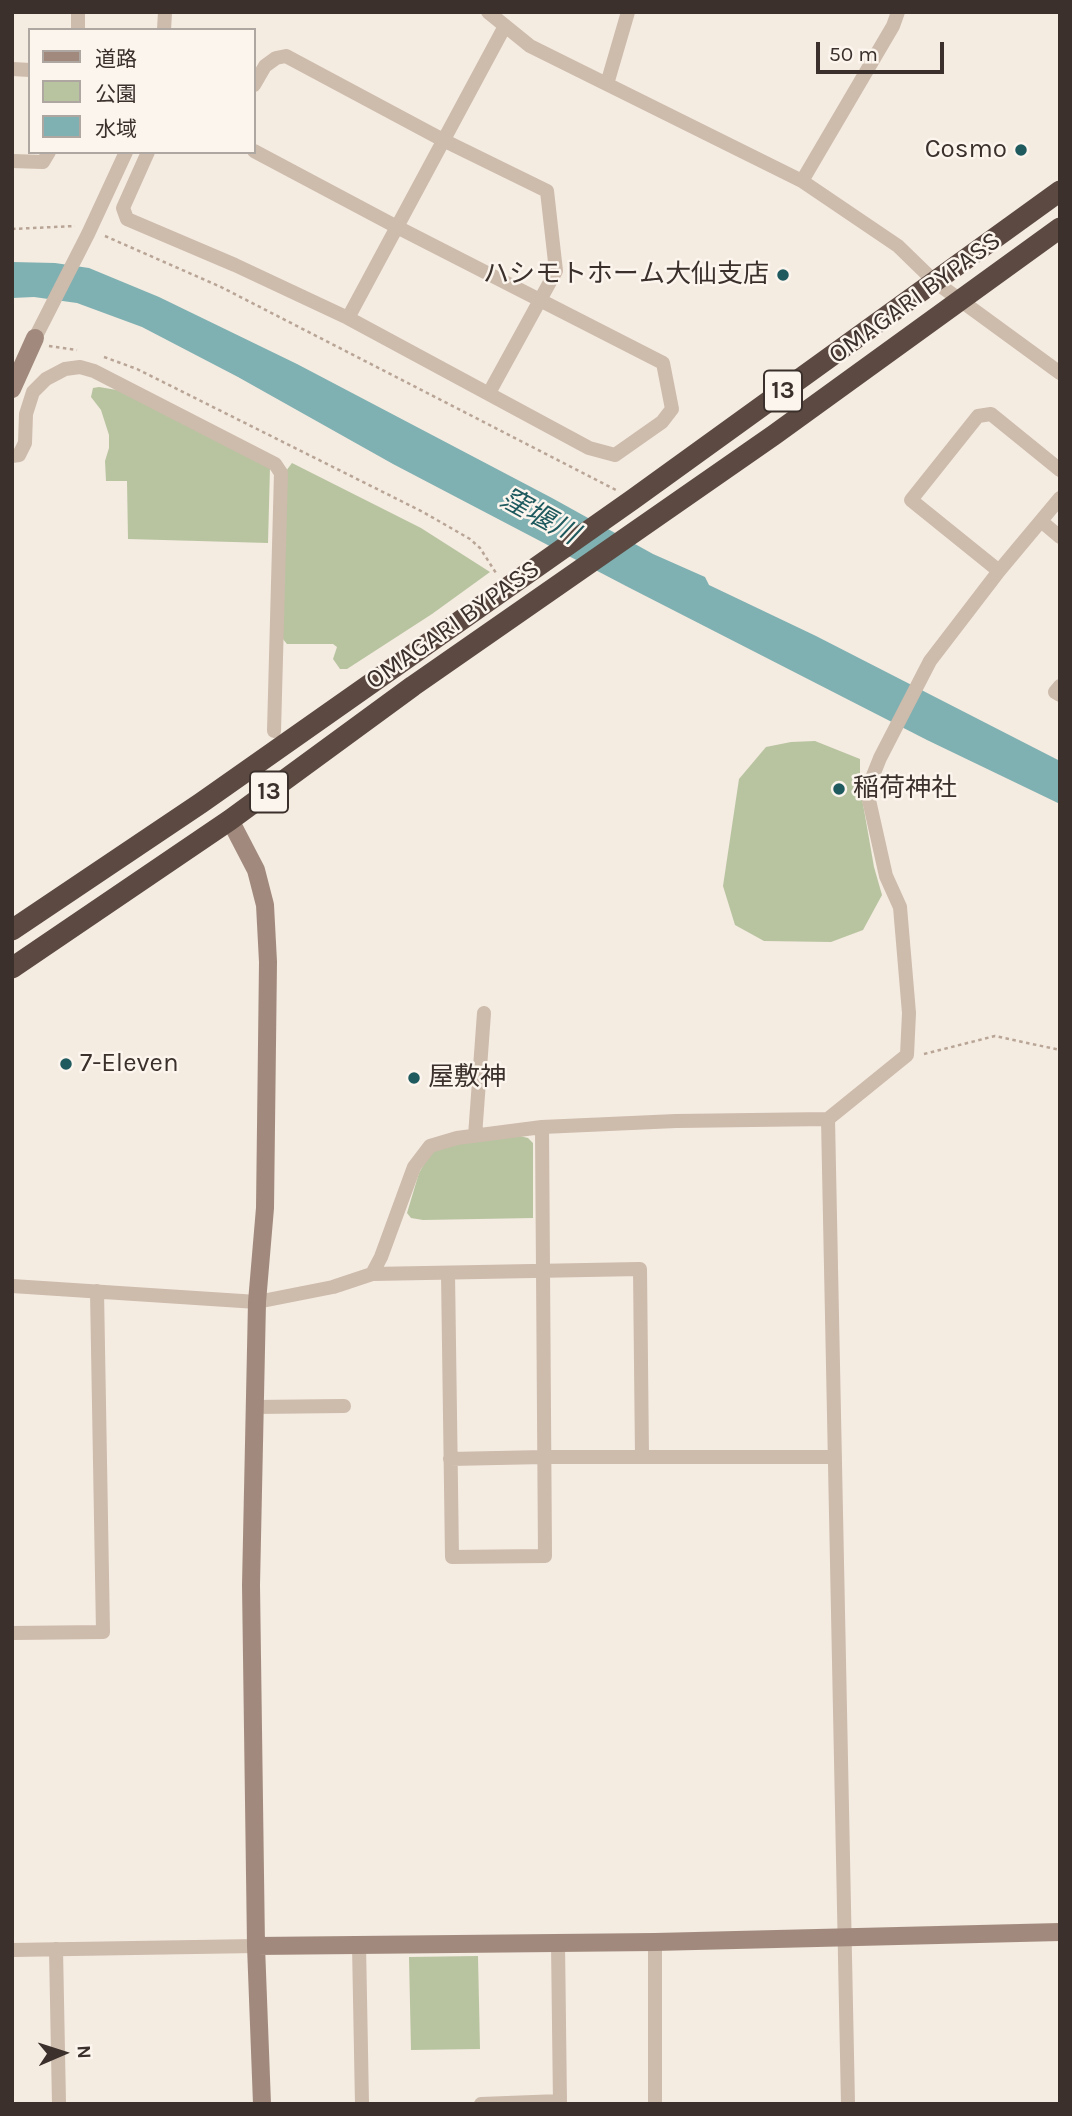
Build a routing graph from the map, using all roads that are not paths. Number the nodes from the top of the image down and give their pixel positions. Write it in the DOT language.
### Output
graph roads {
  1 [pos="488,12"];
  2 [pos="628,12"];
  3 [pos="898,12"];
  4 [pos="505,26"];
  5 [pos="256,82"];
  6 [pos="607,85"];
  7 [pos="443,139"];
  8 [pos="256,152"];
  9 [pos="48,154"];
  10 [pos="125,154"];
  11 [pos="148,154"];
  12 [pos="12,161"];
  13 [pos="802,181"];
  14 [pos="1060,191"];
  15 [pos="397,227"];
  16 [pos="1060,228"];
  17 [pos="934,281"];
  18 [pos="541,299"];
  19 [pos="961,301"];
  20 [pos="348,318"];
  21 [pos="34,341"];
  22 [pos="1060,373"];
  23 [pos="12,388"];
  24 [pos="489,393"];
  25 [pos="12,456"];
  26 [pos="1060,470"];
  27 [pos="1060,498"];
  28 [pos="1041,521"];
  29 [pos="1060,537"];
  30 [pos="999,571"];
  31 [pos="1060,686"];
  32 [pos="1060,695"];
  33 [pos="274,731"];
  34 [pos="230,820"];
  35 [pos="12,930"];
  36 [pos="12,968"];
  37 [pos="484,1013"];
  38 [pos="828,1119"];
  39 [pos="542,1127"];
  40 [pos="475,1136"];
  41 [pos="544,1271"];
  42 [pos="448,1273"];
  43 [pos="372,1274"];
  44 [pos="12,1286"];
  45 [pos="97,1291"];
  46 [pos="257,1302"];
  47 [pos="345,1406"];
  48 [pos="255,1407"];
  49 [pos="544,1457"];
  50 [pos="642,1457"];
  51 [pos="835,1457"];
  52 [pos="450,1459"];
  53 [pos="12,1633"];
  54 [pos="1060,1932"];
  55 [pos="844,1937"];
  56 [pos="655,1942"];
  57 [pos="558,1943"];
  58 [pos="359,1945"];
  59 [pos="256,1946"];
  60 [pos="56,1949"];
  61 [pos="12,1950"];
  62 [pos="560,2102"];
  63 [pos="59,2104"];
  64 [pos="262,2104"];
  65 [pos="362,2104"];
  66 [pos="481,2104"];
  67 [pos="654,2104"];
  68 [pos="848,2104"];
  1 -- 4 [label="street"];
  2 -- 6 [label="street"];
  3 -- 13 [label="street"];
  4 -- 6 [label="street"];
  4 -- 7 [label="street"];
  5 -- 7 [label="street"];
  6 -- 13 [label="street"];
  7 -- 15 [label="street"];
  7 -- 18 [label="street"];
  8 -- 15 [label="street"];
  9 -- 12 [label="street"];
  10 -- 21 [label="street"];
  11 -- 20 [label="street"];
  13 -- 17 [label="street"];
  14 -- 17 [label="highway, OMAGARI BYPASS / 13"];
  15 -- 18 [label="street"];
  15 -- 20 [label="street"];
  16 -- 19 [label="highway, OMAGARI BYPASS / 13"];
  17 -- 19 [label="street"];
  17 -- 35 [label="highway, OMAGARI BYPASS / 13"];
  18 -- 24 [label="street"];
  18 -- 24 [label="street"];
  19 -- 22 [label="street"];
  19 -- 34 [label="highway, OMAGARI BYPASS / 13"];
  20 -- 24 [label="street"];
  21 -- 23 [label="street"];
  25 -- 33 [label="street"];
  26 -- 30 [label="street"];
  27 -- 28 [label="street"];
  28 -- 29 [label="street"];
  28 -- 30 [label="street"];
  30 -- 38 [label="street"];
  31 -- 32 [label="street"];
  34 -- 36 [label="highway, OMAGARI BYPASS / 13"];
  34 -- 46 [label="street"];
  37 -- 40 [label="street"];
  38 -- 39 [label="street"];
  38 -- 51 [label="street"];
  39 -- 40 [label="street"];
  39 -- 41 [label="street"];
  40 -- 43 [label="street"];
  41 -- 42 [label="street"];
  41 -- 49 [label="street"];
  41 -- 50 [label="street"];
  42 -- 43 [label="street"];
  42 -- 52 [label="street"];
  43 -- 46 [label="street"];
  44 -- 45 [label="street"];
  45 -- 46 [label="street"];
  45 -- 53 [label="street"];
  46 -- 48 [label="street"];
  47 -- 48 [label="street"];
  48 -- 59 [label="street"];
  49 -- 50 [label="street"];
  49 -- 52 [label="street"];
  49 -- 52 [label="street"];
  50 -- 51 [label="street"];
  51 -- 55 [label="street"];
  54 -- 55 [label="street"];
  55 -- 56 [label="street"];
  55 -- 68 [label="street"];
  56 -- 57 [label="street"];
  56 -- 67 [label="street"];
  57 -- 58 [label="street"];
  57 -- 62 [label="street"];
  58 -- 59 [label="street"];
  58 -- 65 [label="street"];
  59 -- 60 [label="street"];
  59 -- 64 [label="street"];
  60 -- 61 [label="street"];
  60 -- 63 [label="street"];
  62 -- 66 [label="street"];
}
